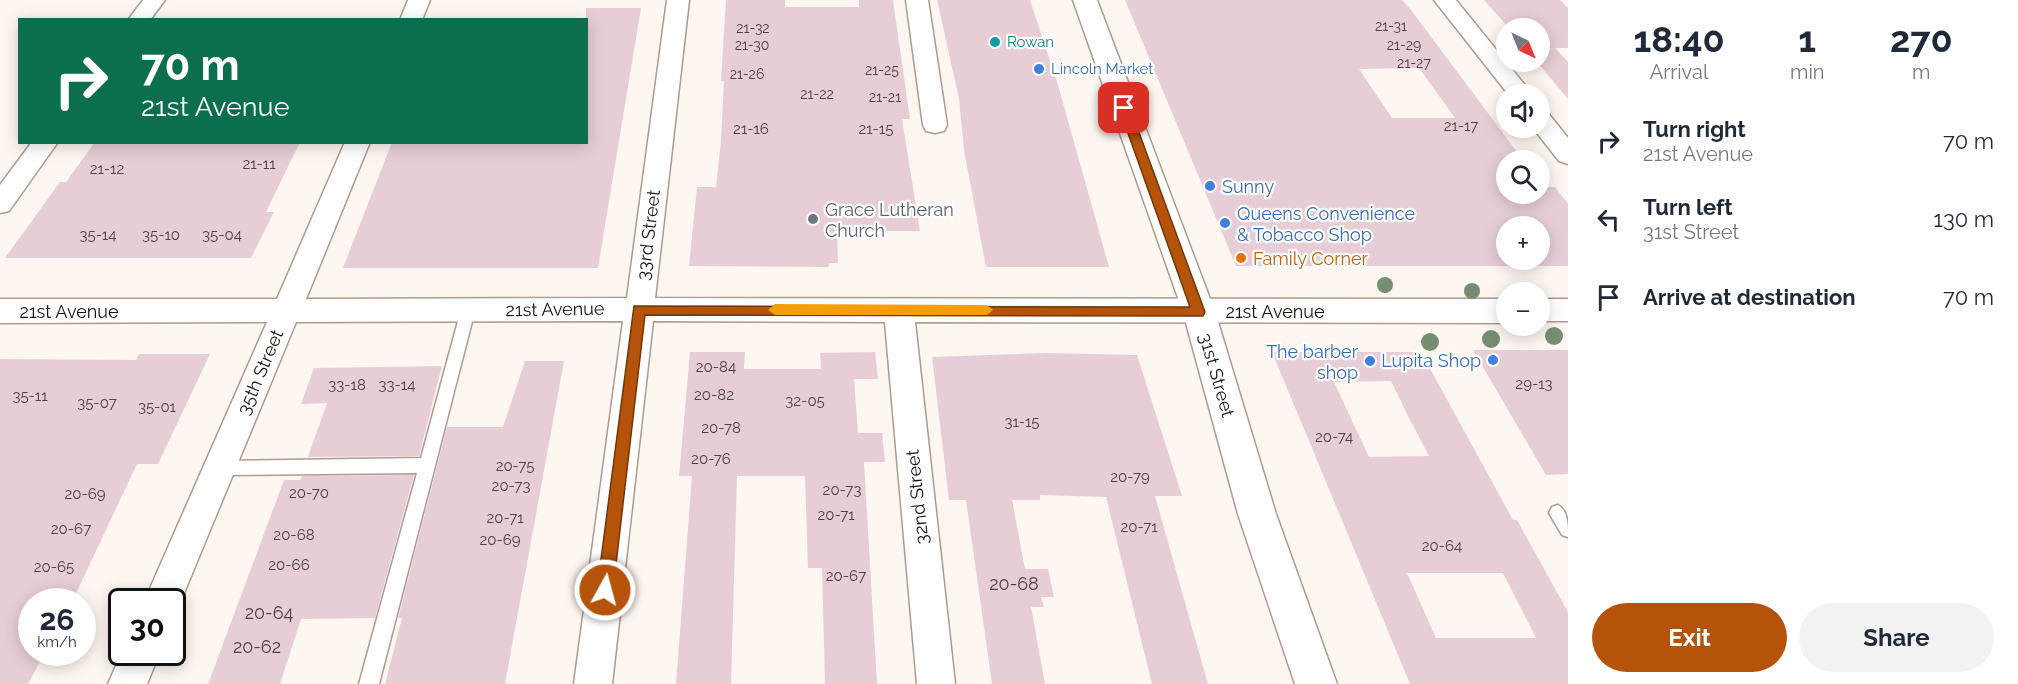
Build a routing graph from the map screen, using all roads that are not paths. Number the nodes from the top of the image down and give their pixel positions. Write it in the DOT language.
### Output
graph roads {
  1 [pos="154,0"];
  2 [pos="420,0"];
  3 [pos="678,0"];
  4 [pos="916,0"];
  5 [pos="1085,0"];
  6 [pos="1445,0"];
  7 [pos="140,18"];
  8 [pos="412,18"];
  9 [pos="1512,84"];
  10 [pos="935,125"];
  11 [pos="1550,133"];
  12 [pos="45,144"];
  13 [pos="357,144"];
  14 [pos="1568,155"];
  15 [pos="0,204"];
  16 [pos="639,309"];
  17 [pos="898,309"];
  18 [pos="468,310"];
  19 [pos="1496,310"];
  20 [pos="1550,310"];
  21 [pos="1568,310"];
  22 [pos="0,311"];
  23 [pos="286,311"];
  24 [pos="1199,312"];
  25 [pos="427,465"];
  26 [pos="219,468"];
  27 [pos="1558,513"];
  28 [pos="1568,529"];
  29 [pos="168,588"];
  30 [pos="135,666"];
  31 [pos="127,684"];
  32 [pos="369,684"];
  33 [pos="593,684"];
  34 [pos="936,684"];
  35 [pos="1316,684"];
  1 -- 7 [label="street"];
  2 -- 8 [label="street"];
  3 -- 16 [label="street, 33rd Street"];
  4 -- 10 [label="street"];
  5 -- 24 [label="street, 31st Street"];
  6 -- 9 [label="street"];
  11 -- 14 [label="street"];
  12 -- 15 [label="street"];
  13 -- 23 [label="street, 35th Street"];
  16 -- 17 [label="street, 21st Avenue"];
  16 -- 18 [label="street, 21st Avenue"];
  16 -- 33 [label="street, 33rd Street"];
  17 -- 24 [label="street, 21st Avenue"];
  17 -- 34 [label="street, 32nd Street"];
  18 -- 23 [label="street, 21st Avenue"];
  18 -- 25 [label="lane"];
  19 -- 24 [label="street, 21st Avenue"];
  20 -- 21 [label="street"];
  22 -- 23 [label="street, 21st Avenue"];
  23 -- 26 [label="street, 35th Street"];
  24 -- 35 [label="street, 31st Street"];
  25 -- 26 [label="lane"];
  25 -- 32 [label="lane"];
  26 -- 29 [label="street, 35th Street"];
  27 -- 28 [label="lane"];
  30 -- 31 [label="street"];
}
